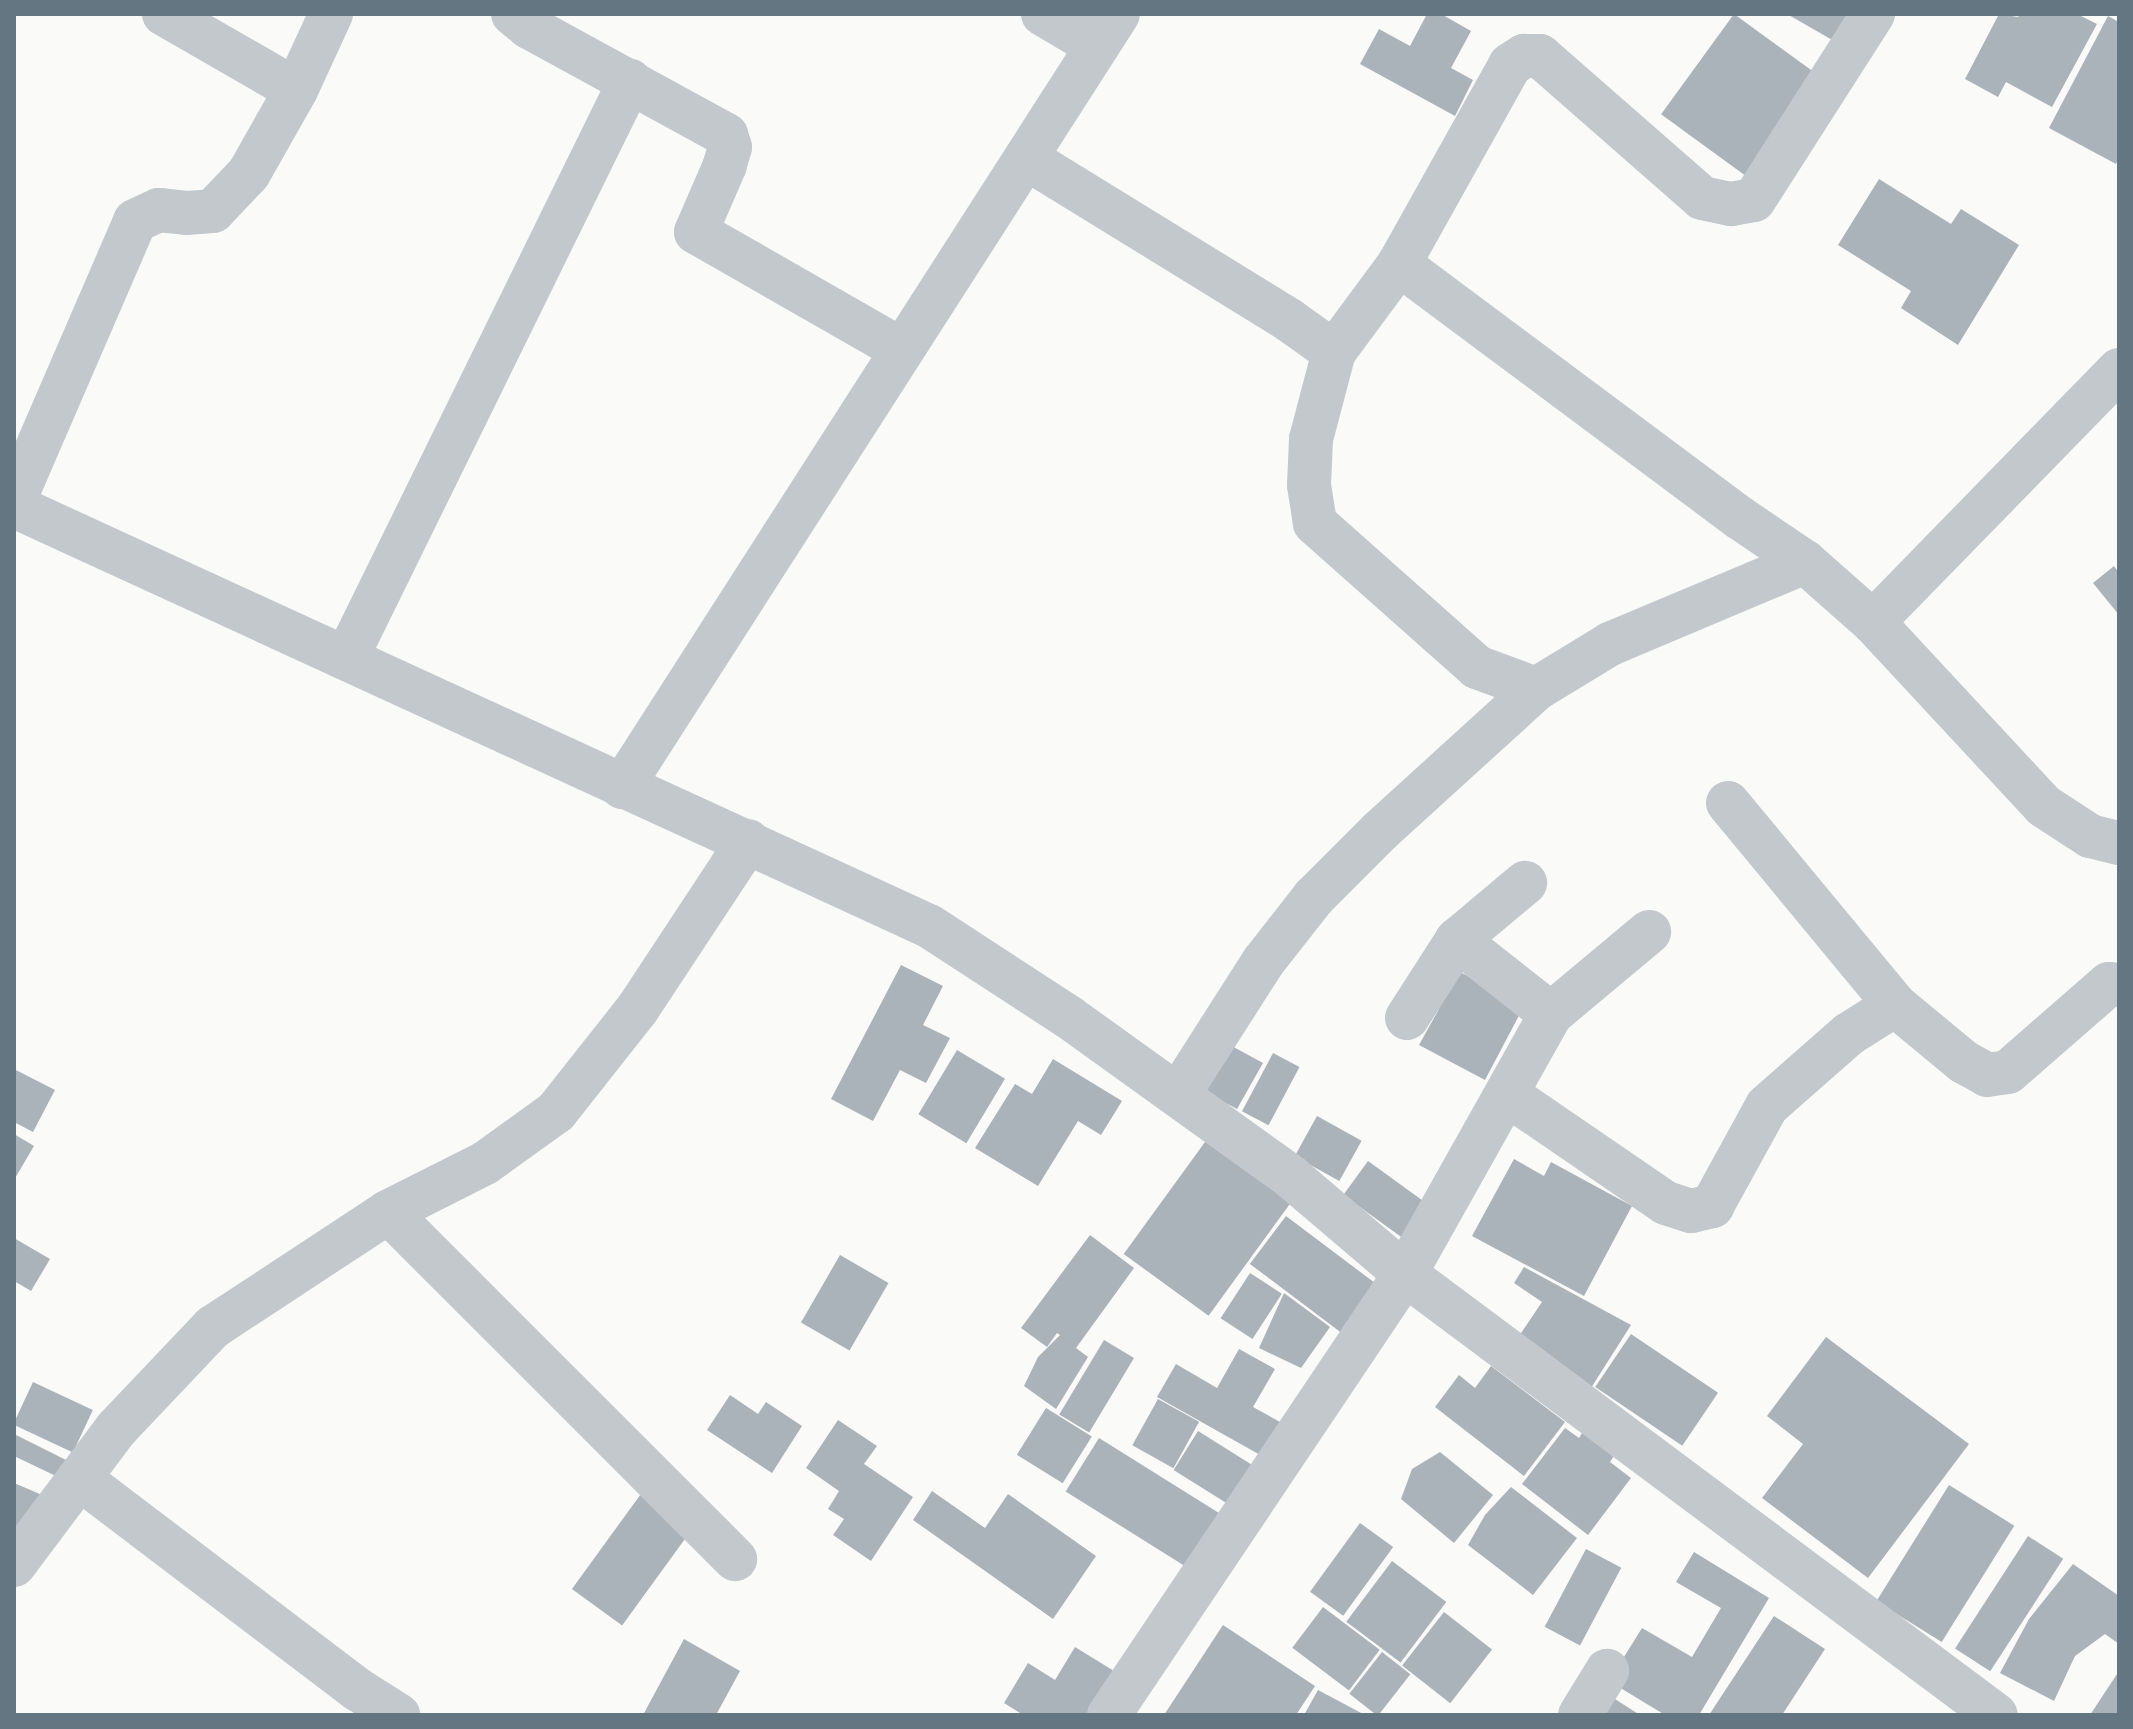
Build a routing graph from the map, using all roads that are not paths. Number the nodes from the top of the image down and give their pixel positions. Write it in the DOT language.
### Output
graph roads {
  1 [pos="164,14"];
  2 [pos="331,14"];
  3 [pos="513,14"];
  4 [pos="1043,14"];
  5 [pos="1873,14"];
  6 [pos="1108,30"];
  7 [pos="630,81"];
  8 [pos="296,90"];
  9 [pos="1026,158"];
  10 [pos="1399,264"];
  11 [pos="902,350"];
  12 [pos="1334,352"];
  13 [pos="2119,370"];
  14 [pos="14,503"];
  15 [pos="1805,562"];
  16 [pos="1873,622"];
  17 [pos="347,657"];
  18 [pos="1536,689"];
  19 [pos="622,787"];
  20 [pos="1728,803"];
  21 [pos="748,841"];
  22 [pos="2119,843"];
  23 [pos="1525,883"];
  24 [pos="1649,932"];
  25 [pos="1457,940"];
  26 [pos="2119,985"];
  27 [pos="1895,1005"];
  28 [pos="1551,1014"];
  29 [pos="1407,1018"];
  30 [pos="1178,1095"];
  31 [pos="1508,1095"];
  32 [pos="388,1212"];
  33 [pos="1405,1274"];
  34 [pos="79,1478"];
  35 [pos="735,1559"];
  36 [pos="14,1565"];
  37 [pos="1607,1671"];
  38 [pos="398,1715"];
  39 [pos="1109,1715"];
  40 [pos="1580,1715"];
  41 [pos="1996,1715"];
  1 -- 8 [label="street"];
  2 -- 8 [label="street"];
  3 -- 7 [label="street"];
  4 -- 6 [label="street"];
  5 -- 10 [label="street"];
  6 -- 9 [label="street"];
  7 -- 11 [label="street"];
  7 -- 17 [label="street"];
  8 -- 14 [label="street"];
  9 -- 11 [label="street"];
  9 -- 12 [label="street"];
  10 -- 12 [label="street"];
  10 -- 15 [label="street"];
  11 -- 19 [label="street"];
  12 -- 18 [label="street"];
  13 -- 16 [label="street"];
  14 -- 17 [label="street"];
  15 -- 16 [label="street"];
  15 -- 18 [label="street"];
  16 -- 22 [label="street"];
  17 -- 19 [label="street"];
  18 -- 30 [label="street"];
  19 -- 21 [label="street"];
  20 -- 27 [label="street"];
  21 -- 30 [label="street"];
  21 -- 32 [label="street"];
  23 -- 25 [label="street"];
  24 -- 28 [label="street"];
  25 -- 28 [label="street"];
  25 -- 29 [label="street"];
  26 -- 27 [label="street"];
  27 -- 31 [label="street"];
  28 -- 31 [label="street"];
  30 -- 33 [label="street"];
  31 -- 33 [label="street"];
  32 -- 34 [label="street"];
  32 -- 35 [label="street"];
  33 -- 39 [label="street"];
  33 -- 41 [label="street"];
  34 -- 36 [label="street"];
  34 -- 38 [label="street"];
  37 -- 40 [label="street"];
}
